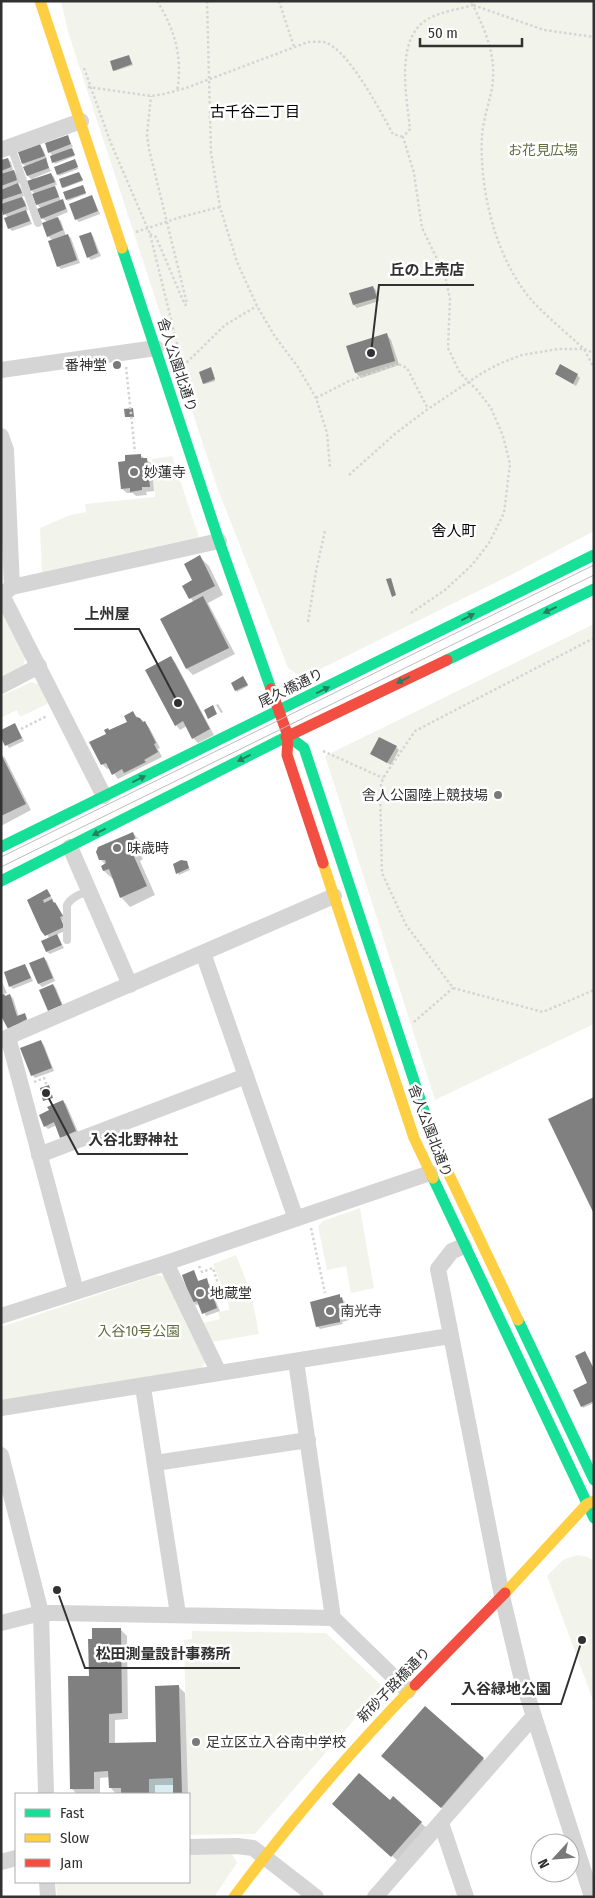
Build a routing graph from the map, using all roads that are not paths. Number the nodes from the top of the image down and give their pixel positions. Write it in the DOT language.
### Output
graph roads {
  1 [pos="40,1"];
  2 [pos="81,121"];
  3 [pos="6,149"];
  4 [pos="38,223"];
  5 [pos="156,348"];
  6 [pos="1,370"];
  7 [pos="1,436"];
  8 [pos="219,541"];
  9 [pos="594,555"];
  10 [pos="594,589"];
  11 [pos="5,592"];
  12 [pos="39,666"];
  13 [pos="1,686"];
  14 [pos="279,711"];
  15 [pos="288,736"];
  16 [pos="104,796"];
  17 [pos="1,847"];
  18 [pos="70,847"];
  19 [pos="1,880"];
  20 [pos="89,891"];
  21 [pos="334,896"];
  22 [pos="67,940"];
  23 [pos="203,953"];
  24 [pos="130,985"];
  25 [pos="5,1039"];
  26 [pos="246,1076"];
  27 [pos="39,1156"];
  28 [pos="430,1173"];
  29 [pos="303,1222"];
  30 [pos="464,1246"];
  31 [pos="166,1263"];
  32 [pos="76,1292"];
  33 [pos="1,1316"];
  34 [pos="450,1336"];
  35 [pos="296,1361"];
  36 [pos="219,1373"];
  37 [pos="143,1387"];
  38 [pos="1,1408"];
  39 [pos="308,1440"];
  40 [pos="1,1455"];
  41 [pos="155,1463"];
  42 [pos="594,1480"];
  43 [pos="591,1503"];
  44 [pos="594,1518"];
  45 [pos="502,1596"];
  46 [pos="41,1614"];
  47 [pos="178,1614"];
  48 [pos="333,1618"];
  49 [pos="1,1623"];
  50 [pos="408,1691"];
  51 [pos="533,1717"];
  52 [pos="46,1793"];
  53 [pos="441,1823"];
  54 [pos="190,1847"];
  55 [pos="264,1855"];
  56 [pos="15,1858"];
  57 [pos="1,1862"];
  58 [pos="47,1883"];
  59 [pos="48,1897"];
  60 [pos="234,1897"];
  61 [pos="316,1897"];
  62 [pos="375,1897"];
  63 [pos="466,1897"];
  64 [pos="592,1897"];
  1 -- 2 [label="street, 舎人公園北通り"];
  2 -- 3 [label="street"];
  2 -- 5 [label="street, 舎人公園北通り"];
  3 -- 4 [label="lane"];
  5 -- 6 [label="street"];
  5 -- 8 [label="street, 舎人公園北通り"];
  7 -- 11 [label="street"];
  8 -- 11 [label="street"];
  8 -- 14 [label="street, 舎人公園北通り"];
  14 -- 9 [label="street, 尾久橋通り, one-way"];
  10 -- 15 [label="street, one-way"];
  11 -- 12 [label="street"];
  12 -- 13 [label="street"];
  12 -- 16 [label="street"];
  14 -- 15 [label="street, 舎人公園北通り"];
  16 -- 14 [label="street, 尾久橋通り, one-way"];
  15 -- 18 [label="street, one-way"];
  15 -- 21 [label="street, 舎人公園北通り"];
  15 -- 42 [label="street, 舎人公園北通り"];
  16 -- 17 [label="street, 尾久橋通り"];
  18 -- 19 [label="street"];
  18 -- 20 [label="street"];
  20 -- 22 [label="lane"];
  20 -- 24 [label="street"];
  21 -- 23 [label="street"];
  21 -- 28 [label="street, 舎人公園北通り"];
  23 -- 24 [label="street"];
  23 -- 26 [label="street"];
  24 -- 25 [label="street"];
  25 -- 27 [label="street"];
  26 -- 27 [label="street"];
  26 -- 29 [label="street"];
  27 -- 32 [label="street"];
  28 -- 29 [label="street"];
  28 -- 30 [label="street, 舎人公園北通り"];
  29 -- 31 [label="street"];
  30 -- 34 [label="street"];
  30 -- 43 [label="street, 舎人公園北通り"];
  31 -- 32 [label="street"];
  31 -- 36 [label="street"];
  32 -- 33 [label="street"];
  34 -- 35 [label="street"];
  34 -- 45 [label="street"];
  35 -- 36 [label="street"];
  35 -- 39 [label="street"];
  36 -- 37 [label="street"];
  37 -- 38 [label="street"];
  37 -- 41 [label="street"];
  39 -- 41 [label="street"];
  39 -- 48 [label="street"];
  40 -- 46 [label="street"];
  41 -- 47 [label="street"];
  43 -- 44 [label="street, 舎人公園北通り"];
  43 -- 45 [label="street, 新砂子路橋通り"];
  45 -- 50 [label="street, 新砂子路橋通り"];
  45 -- 51 [label="street"];
  46 -- 47 [label="street"];
  46 -- 49 [label="street"];
  46 -- 52 [label="street"];
  47 -- 48 [label="street"];
  48 -- 50 [label="street"];
  50 -- 55 [label="street, 新砂子路橋通り"];
  51 -- 53 [label="street"];
  51 -- 64 [label="street"];
  53 -- 62 [label="street"];
  53 -- 63 [label="street"];
  54 -- 55 [label="street"];
  55 -- 60 [label="street, 新砂子路橋通り"];
  55 -- 61 [label="street"];
  56 -- 57 [label="street"];
  58 -- 59 [label="street"];
}
